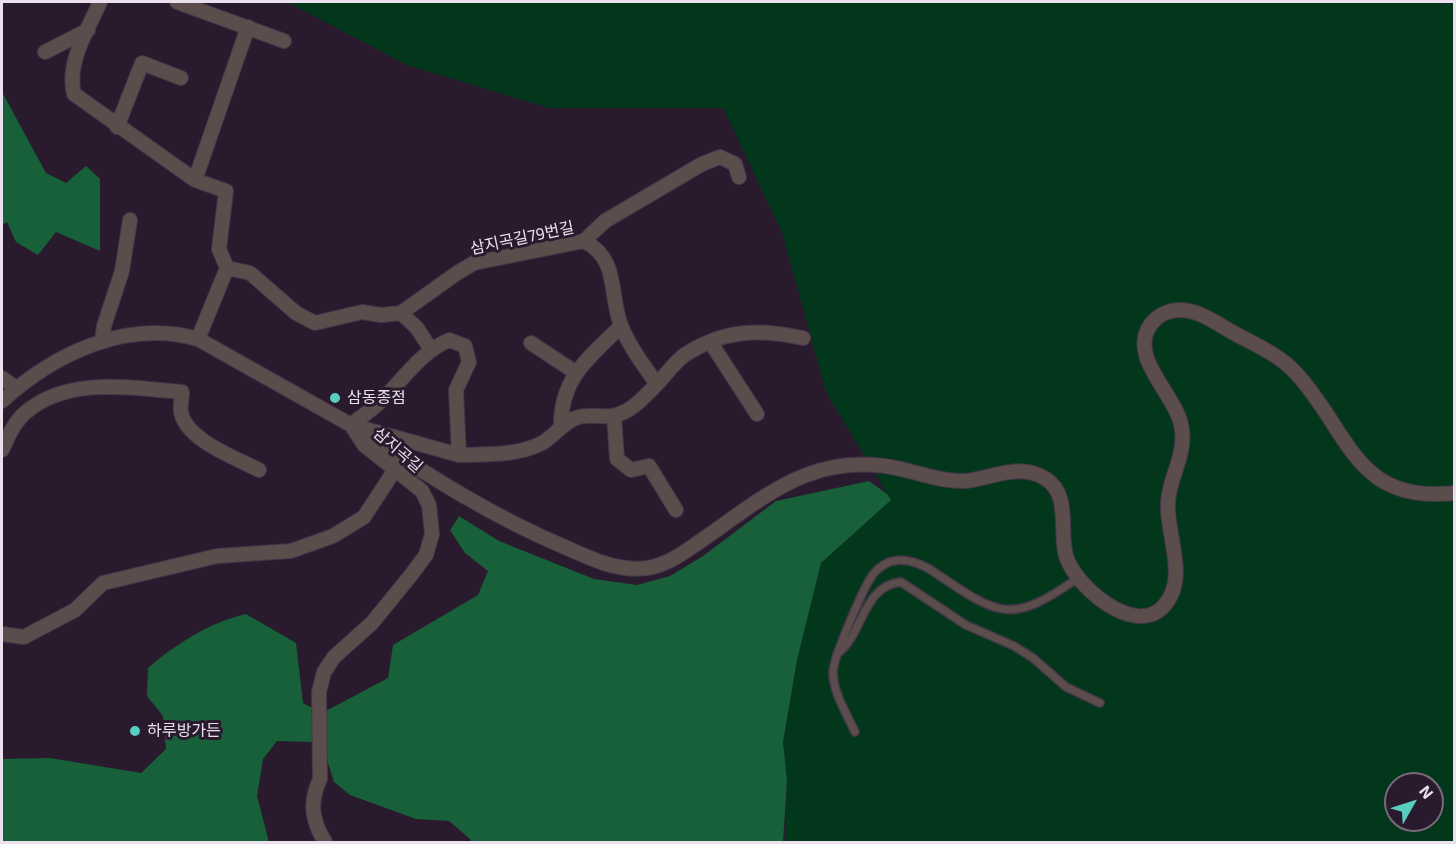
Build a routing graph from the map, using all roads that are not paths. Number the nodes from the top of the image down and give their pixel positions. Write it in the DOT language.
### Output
graph roads {
  1 [pos="100,2"];
  2 [pos="177,2"];
  3 [pos="248,27"];
  4 [pos="88,30"];
  5 [pos="284,41"];
  6 [pos="45,52"];
  7 [pos="181,78"];
  8 [pos="117,127"];
  9 [pos="739,177"];
  10 [pos="195,180"];
  11 [pos="130,220"];
  12 [pos="584,241"];
  13 [pos="226,268"];
  14 [pos="401,313"];
  15 [pos="621,326"];
  16 [pos="803,338"];
  17 [pos="198,339"];
  18 [pos="102,341"];
  19 [pos="711,343"];
  20 [pos="531,344"];
  21 [pos="430,348"];
  22 [pos="575,372"];
  23 [pos="2,378"];
  24 [pos="657,384"];
  25 [pos="16,388"];
  26 [pos="2,401"];
  27 [pos="757,414"];
  28 [pos="614,416"];
  29 [pos="351,425"];
  30 [pos="561,425"];
  31 [pos="2,450"];
  32 [pos="459,455"];
  33 [pos="259,470"];
  34 [pos="394,471"];
  35 [pos="1455,494"];
  36 [pos="676,510"];
  37 [pos="1078,578"];
  38 [pos="2,634"];
  39 [pos="836,654"];
  40 [pos="1100,703"];
  41 [pos="855,732"];
  42 [pos="325,843"];
  1 -- 4 [label="street"];
  2 -- 3 [label="street"];
  3 -- 5 [label="street"];
  3 -- 10 [label="street"];
  4 -- 6 [label="street"];
  4 -- 8 [label="street"];
  7 -- 8 [label="street"];
  8 -- 10 [label="street"];
  9 -- 12 [label="street"];
  10 -- 13 [label="street"];
  11 -- 18 [label="street"];
  12 -- 14 [label="street, 삼지곡길79번길"];
  12 -- 15 [label="street, 삼지곡길79번길"];
  13 -- 14 [label="street"];
  13 -- 17 [label="street"];
  14 -- 21 [label="street"];
  15 -- 22 [label="street"];
  15 -- 24 [label="street, 삼지곡길79번길"];
  16 -- 19 [label="street"];
  17 -- 18 [label="street, 삼지곡길"];
  17 -- 29 [label="street, 삼지곡길"];
  18 -- 25 [label="street, 삼지곡길"];
  19 -- 24 [label="street"];
  19 -- 27 [label="street"];
  20 -- 22 [label="street"];
  21 -- 29 [label="street"];
  21 -- 32 [label="street"];
  22 -- 30 [label="street"];
  23 -- 25 [label="street"];
  24 -- 28 [label="street"];
  25 -- 26 [label="street, 삼지곡길"];
  28 -- 30 [label="street"];
  28 -- 36 [label="street"];
  29 -- 32 [label="street"];
  29 -- 34 [label="street, 삼지곡길"];
  29 -- 37 [label="street"];
  30 -- 32 [label="street"];
  31 -- 33 [label="street"];
  34 -- 38 [label="street"];
  34 -- 42 [label="street, 삼지곡길"];
  35 -- 37 [label="street"];
  37 -- 39 [label="lane"];
  39 -- 40 [label="lane"];
  39 -- 41 [label="lane"];
}
